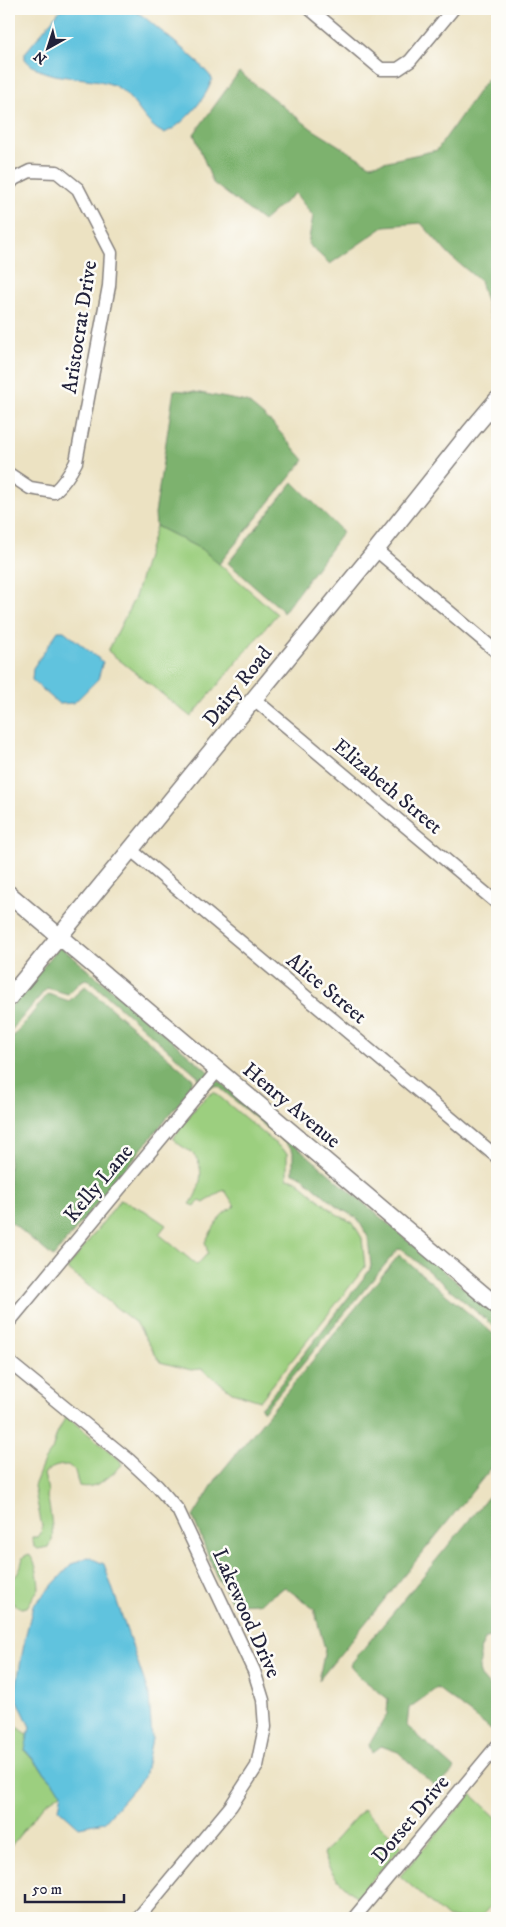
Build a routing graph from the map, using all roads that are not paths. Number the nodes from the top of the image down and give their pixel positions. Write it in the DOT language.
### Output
graph roads {
  1 [pos="310,9"];
  2 [pos="453,9"];
  3 [pos="9,185"];
  4 [pos="497,400"];
  5 [pos="9,474"];
  6 [pos="376,550"];
  7 [pos="497,652"];
  8 [pos="254,699"];
  9 [pos="130,850"];
  10 [pos="9,894"];
  11 [pos="497,903"];
  12 [pos="60,936"];
  13 [pos="9,998"];
  14 [pos="218,1070"];
  15 [pos="497,1157"];
  16 [pos="497,1306"];
  17 [pos="9,1322"];
  18 [pos="9,1362"];
  19 [pos="497,1746"];
  20 [pos="138,1918"];
  21 [pos="354,1918"];
  1 -- 2 [label="street"];
  3 -- 5 [label="street, Aristocrat Drive"];
  4 -- 6 [label="street, Dairy Road"];
  6 -- 7 [label="street"];
  6 -- 8 [label="street, Dairy Road"];
  8 -- 9 [label="street, Dairy Road"];
  8 -- 11 [label="street, Elizabeth Street"];
  9 -- 12 [label="street, Dairy Road"];
  9 -- 15 [label="street, Alice Street"];
  10 -- 12 [label="street, Henry Avenue"];
  12 -- 13 [label="street, Dairy Road"];
  12 -- 14 [label="street, Henry Avenue"];
  14 -- 16 [label="street, Henry Avenue"];
  14 -- 17 [label="street, Kelly Lane"];
  18 -- 20 [label="street, Lakewood Drive"];
  19 -- 21 [label="street, Dorset Drive"];
}
